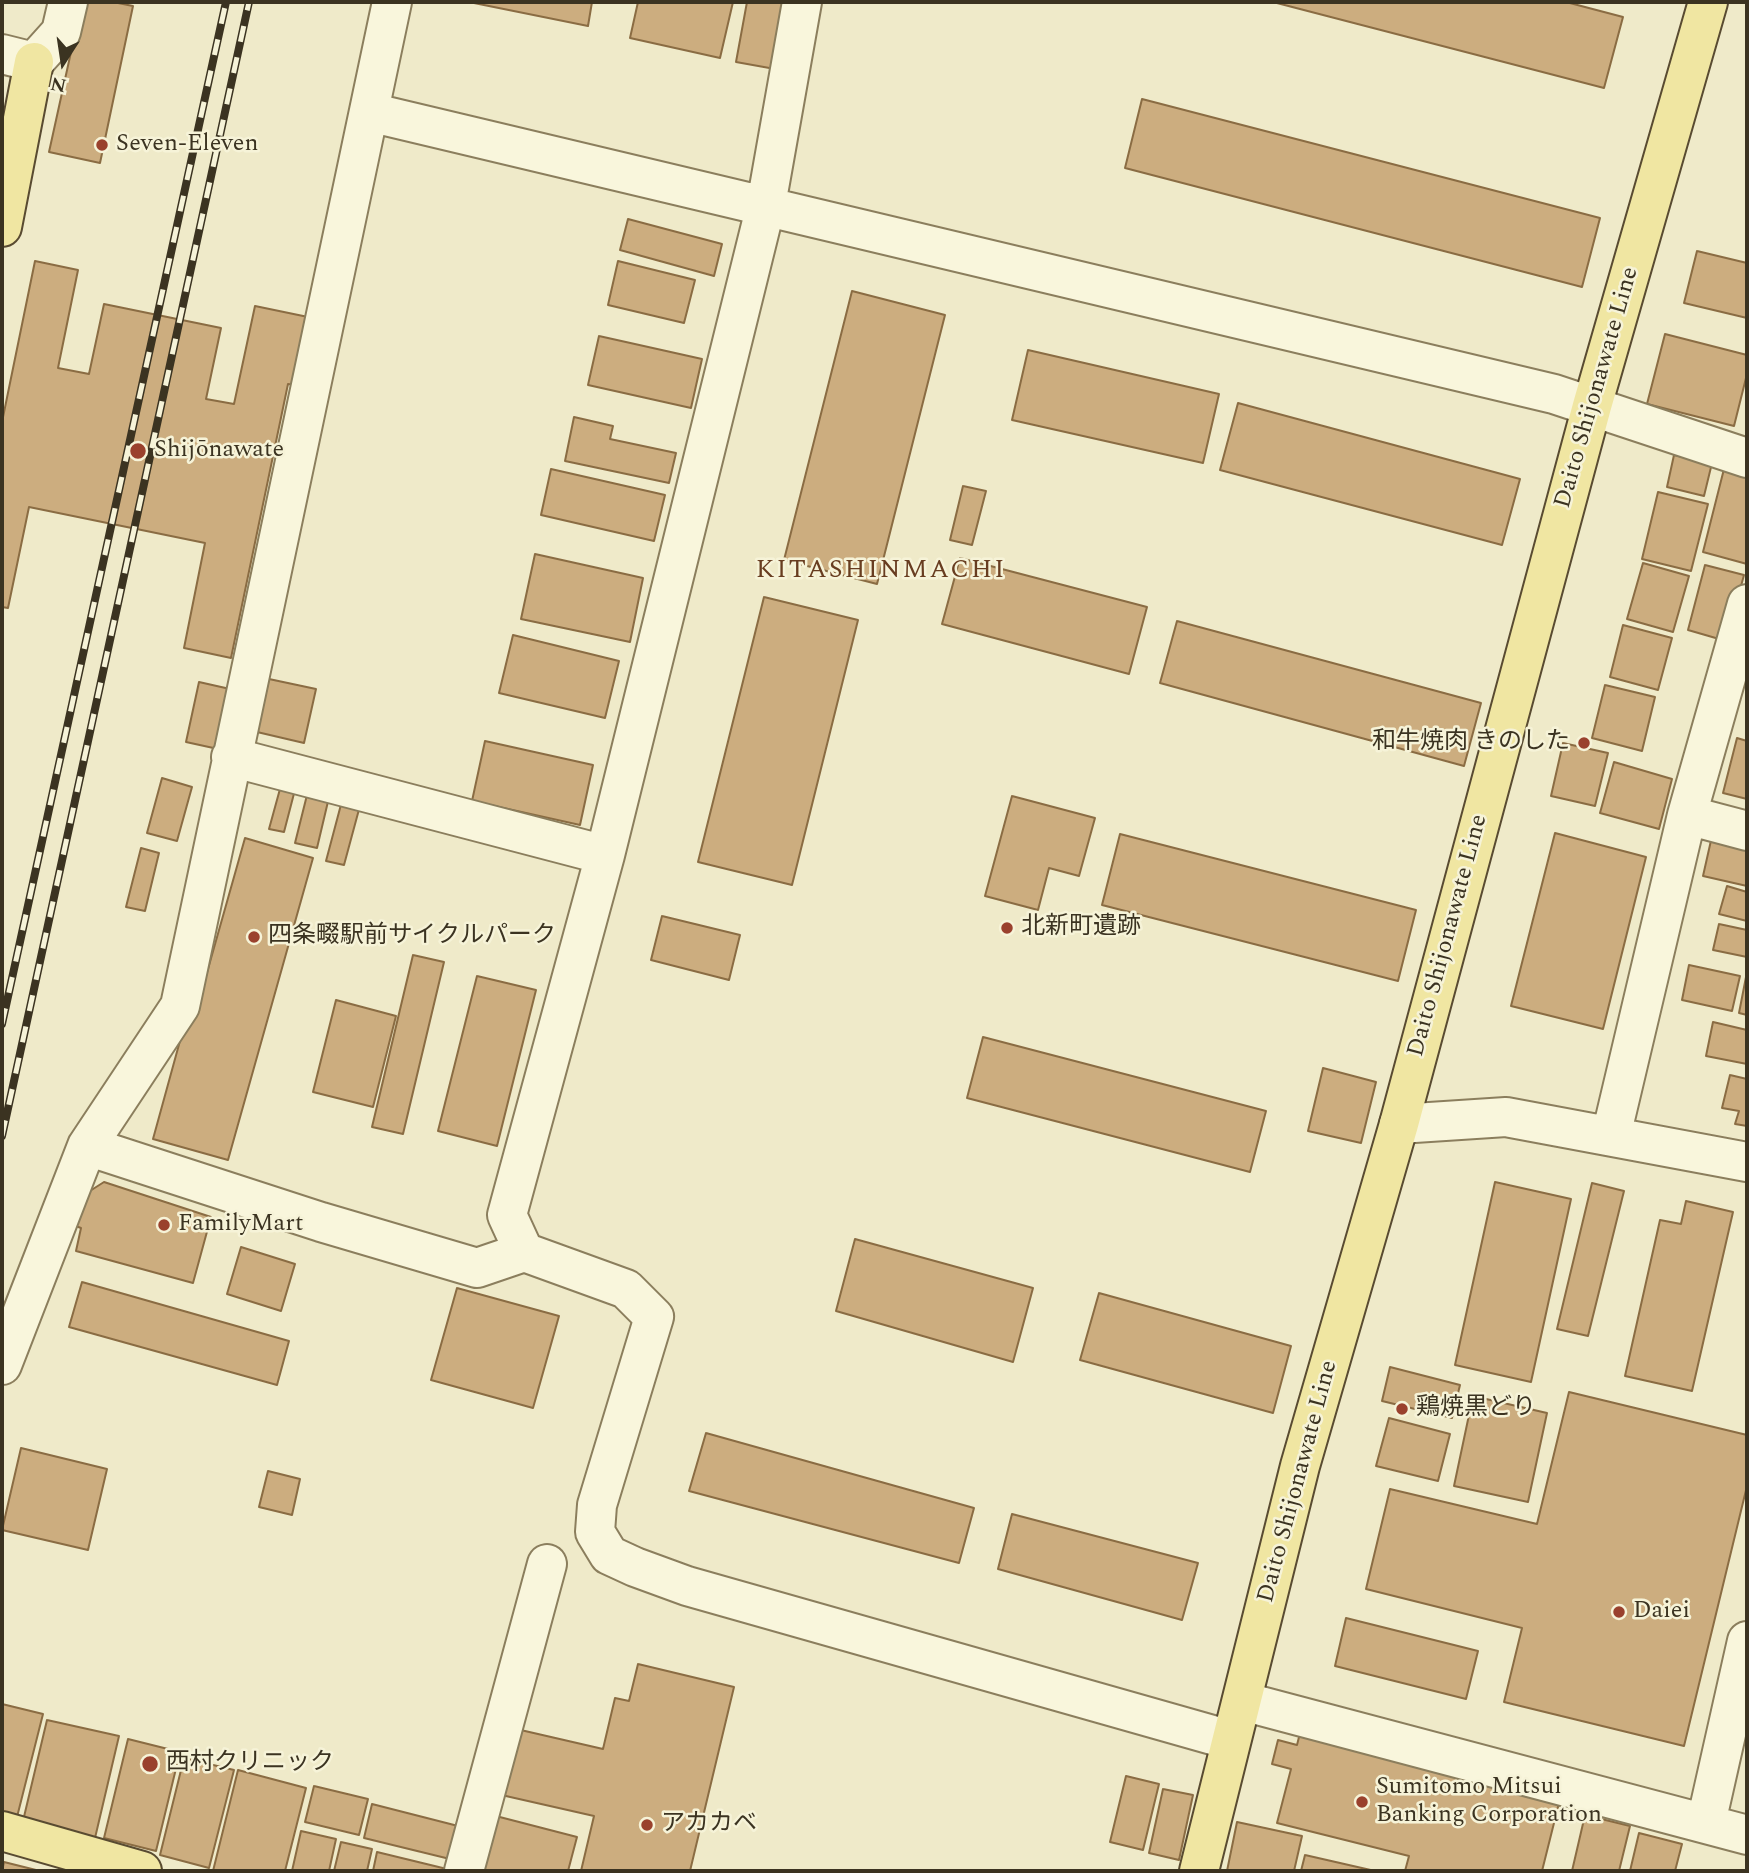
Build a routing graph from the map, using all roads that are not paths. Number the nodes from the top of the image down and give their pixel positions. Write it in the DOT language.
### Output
graph roads {
  1 [pos="68,2"];
  2 [pos="392,2"];
  3 [pos="802,2"];
  4 [pos="1707,2"];
  5 [pos="18,58"];
  6 [pos="369,112"];
  7 [pos="766,205"];
  8 [pos="2,227"];
  9 [pos="1592,406"];
  10 [pos="1747,458"];
  11 [pos="1747,604"];
  12 [pos="231,757"];
  13 [pos="1687,815"];
  14 [pos="1747,831"];
  15 [pos="605,855"];
  16 [pos="1399,1124"];
  17 [pos="1611,1136"];
  18 [pos="87,1146"];
  19 [pos="1747,1162"];
  20 [pos="524,1252"];
  21 [pos="2,1365"];
  22 [pos="547,1564"];
  23 [pos="1747,1641"];
  24 [pos="1242,1701"];
  25 [pos="1230,1740"];
  26 [pos="1706,1823"];
  27 [pos="2,1831"];
  28 [pos="1747,1835"];
  29 [pos="142,1871"];
  30 [pos="464,1871"];
  31 [pos="1199,1871"];
  1 -- 5 [label="street"];
  2 -- 6 [label="street"];
  3 -- 7 [label="street"];
  4 -- 9 [label="main road, Daito Shijonawate Line"];
  5 -- 8 [label="main road"];
  6 -- 7 [label="street"];
  6 -- 12 [label="street"];
  7 -- 9 [label="street"];
  7 -- 15 [label="street"];
  9 -- 10 [label="street"];
  9 -- 16 [label="main road, Daito Shijonawate Line"];
  11 -- 13 [label="street"];
  12 -- 15 [label="street"];
  12 -- 18 [label="street"];
  13 -- 14 [label="street"];
  13 -- 17 [label="street"];
  15 -- 20 [label="street"];
  16 -- 17 [label="street"];
  16 -- 24 [label="main road, Daito Shijonawate Line"];
  17 -- 19 [label="street"];
  18 -- 20 [label="street"];
  18 -- 21 [label="street"];
  20 -- 25 [label="street"];
  22 -- 30 [label="street"];
  23 -- 26 [label="street"];
  24 -- 25 [label="main road, Daito Shijonawate Line"];
  24 -- 26 [label="street"];
  25 -- 31 [label="main road, Daito Shijonawate Line"];
  26 -- 28 [label="street"];
  27 -- 29 [label="main road"];
}
